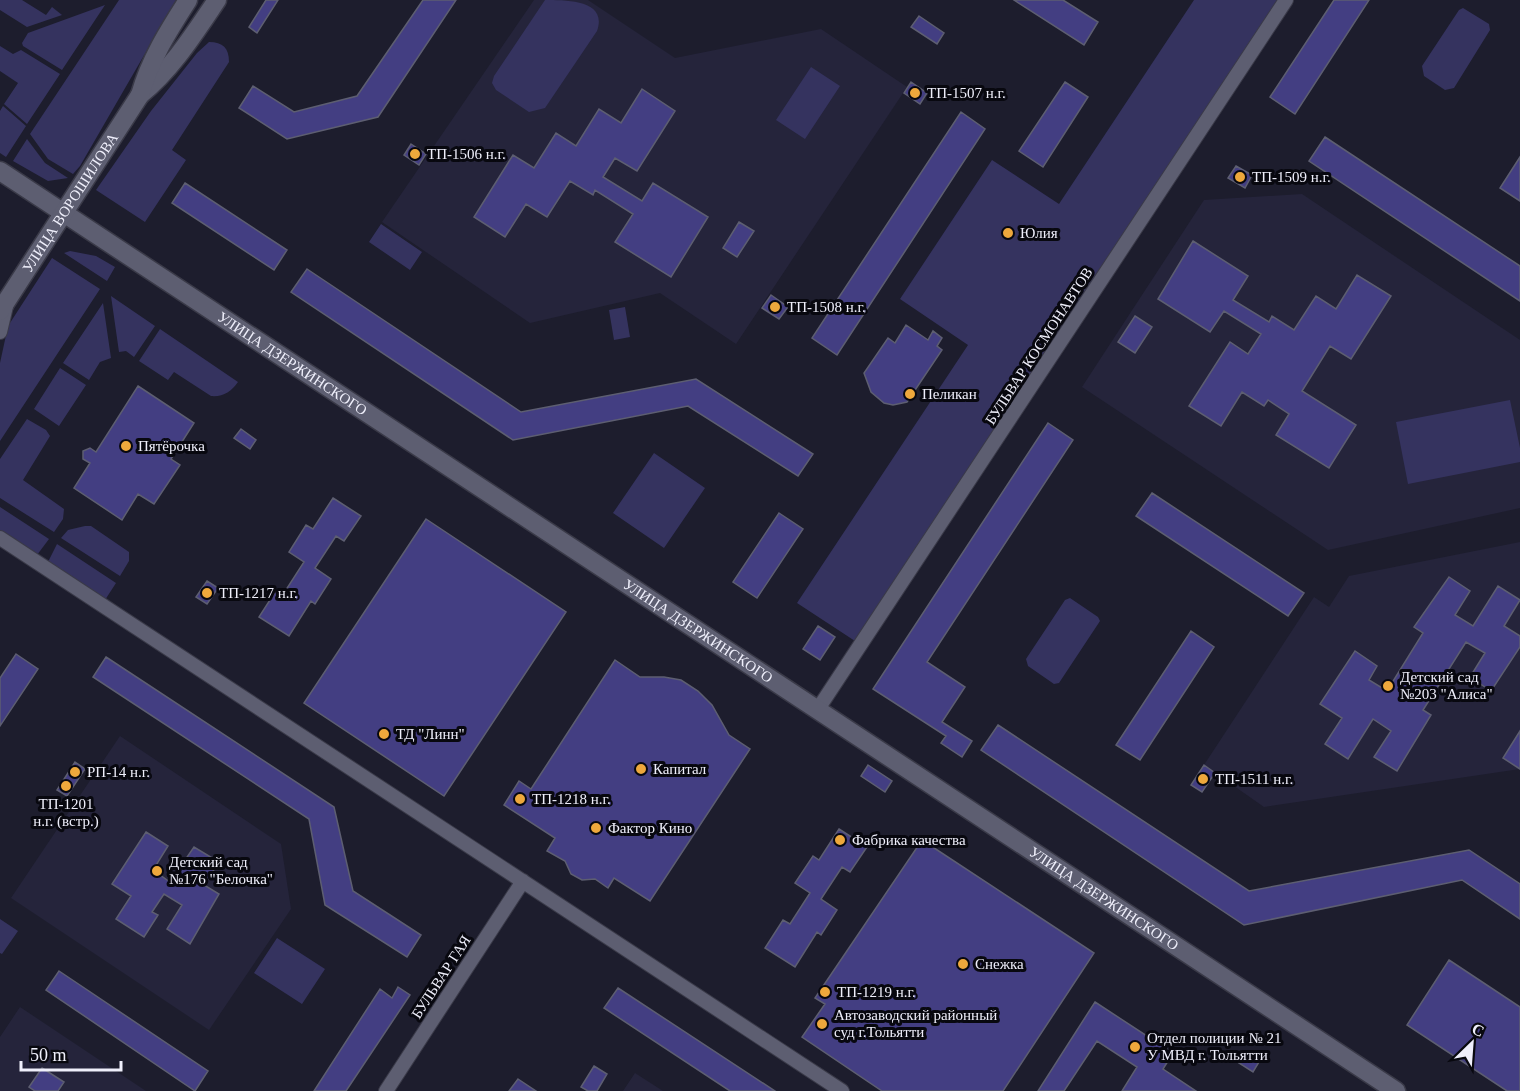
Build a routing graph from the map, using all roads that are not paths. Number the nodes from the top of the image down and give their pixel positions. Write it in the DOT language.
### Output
graph roads {
  1 [pos="188,0"];
  2 [pos="217,0"];
  3 [pos="1286,0"];
  4 [pos="140,95"];
  5 [pos="0,171"];
  6 [pos="63,212"];
  7 [pos="2,306"];
  8 [pos="0,332"];
  9 [pos="0,538"];
  10 [pos="818,709"];
  11 [pos="523,881"];
  12 [pos="386,1091"];
  13 [pos="842,1091"];
  14 [pos="1396,1091"];
  1 -- 4 [label="main road, УЛИЦА ВОРОШИЛОВА"];
  2 -- 4 [label="main road, УЛИЦА ВОРОШИЛОВА"];
  3 -- 10 [label="street, БУЛЬВАР КОСМОНАВТОВ"];
  4 -- 6 [label="main road, УЛИЦА ВОРОШИЛОВА"];
  5 -- 6 [label="main road, УЛИЦА ДЗЕРЖИНСКОГО"];
  6 -- 7 [label="main road, УЛИЦА ВОРОШИЛОВА"];
  6 -- 10 [label="main road, УЛИЦА ДЗЕРЖИНСКОГО"];
  7 -- 8 [label="street"];
  9 -- 11 [label="street"];
  10 -- 14 [label="main road, УЛИЦА ДЗЕРЖИНСКОГО"];
  11 -- 12 [label="street, БУЛЬВАР ГАЯ"];
  11 -- 13 [label="street"];
}
